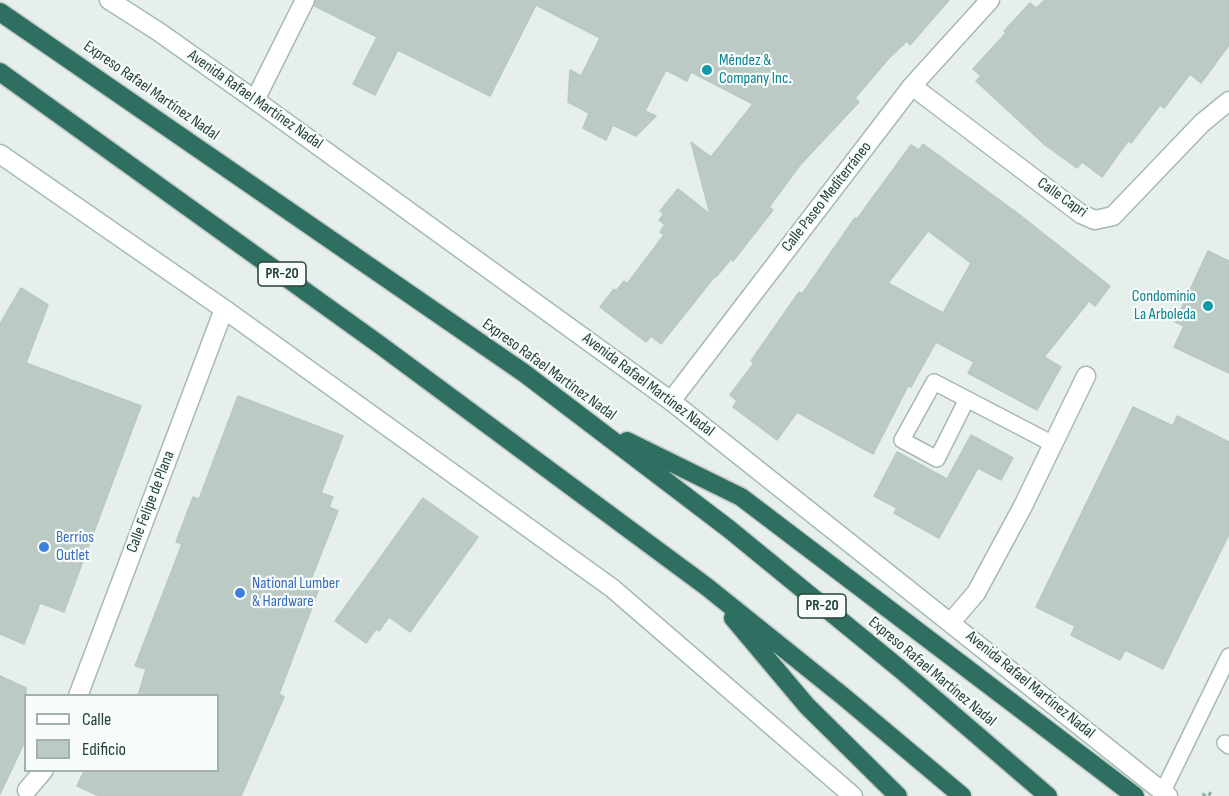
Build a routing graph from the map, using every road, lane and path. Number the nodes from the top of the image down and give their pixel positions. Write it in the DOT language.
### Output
graph roads {
  1 [pos="6,0"];
  2 [pos="109,0"];
  3 [pos="128,0"];
  4 [pos="305,0"];
  5 [pos="990,0"];
  6 [pos="0,12"];
  7 [pos="159,32"];
  8 [pos="38,37"];
  9 [pos="4,76"];
  10 [pos="912,86"];
  11 [pos="255,100"];
  12 [pos="1229,101"];
  13 [pos="0,154"];
  14 [pos="224,309"];
  15 [pos="1086,376"];
  16 [pos="967,399"];
  17 [pos="671,400"];
  18 [pos="590,423"];
  19 [pos="1053,444"];
  20 [pos="707,587"];
  21 [pos="951,622"];
  22 [pos="1227,664"];
  23 [pos="79,694"];
  24 [pos="43,772"];
  25 [pos="27,790"];
  26 [pos="1165,794"];
  27 [pos="852,796"];
  28 [pos="898,796"];
  29 [pos="962,796"];
  30 [pos="1048,796"];
  31 [pos="1135,796"];
  32 [pos="1203,796"];
  33 [pos="1212,796"];
  1 -- 8 [label="highway"];
  2 -- 7 [label="main road, Avenida Rafael Martínez Nadal"];
  3 -- 7 [label="main road"];
  4 -- 11 [label="main road"];
  5 -- 10 [label="main road, Calle Paseo Mediterráneo"];
  6 -- 8 [label="highway, Expreso Rafael Martínez Nadal / PR-20"];
  7 -- 11 [label="main road, Avenida Rafael Martínez Nadal"];
  8 -- 18 [label="highway, Expreso Rafael Martínez Nadal / PR-20"];
  9 -- 20 [label="highway, PR-20"];
  10 -- 12 [label="main road, Calle Capri"];
  10 -- 17 [label="main road, Calle Paseo Mediterráneo"];
  11 -- 17 [label="main road, Avenida Rafael Martínez Nadal"];
  13 -- 14 [label="main road"];
  14 -- 23 [label="main road, Calle Felipe de Plana"];
  14 -- 27 [label="main road"];
  15 -- 19 [label="main road"];
  16 -- 16 [label="lane"];
  16 -- 19 [label="lane"];
  17 -- 21 [label="main road, Avenida Rafael Martínez Nadal"];
  18 -- 30 [label="highway, Expreso Rafael Martínez Nadal / PR-20"];
  18 -- 31 [label="highway"];
  19 -- 21 [label="main road"];
  20 -- 28 [label="highway"];
  20 -- 29 [label="highway, PR-20"];
  21 -- 26 [label="main road, Avenida Rafael Martínez Nadal"];
  22 -- 26 [label="lane"];
  24 -- 25 [label="main road"];
  32 -- 33 [label="path"];
}
